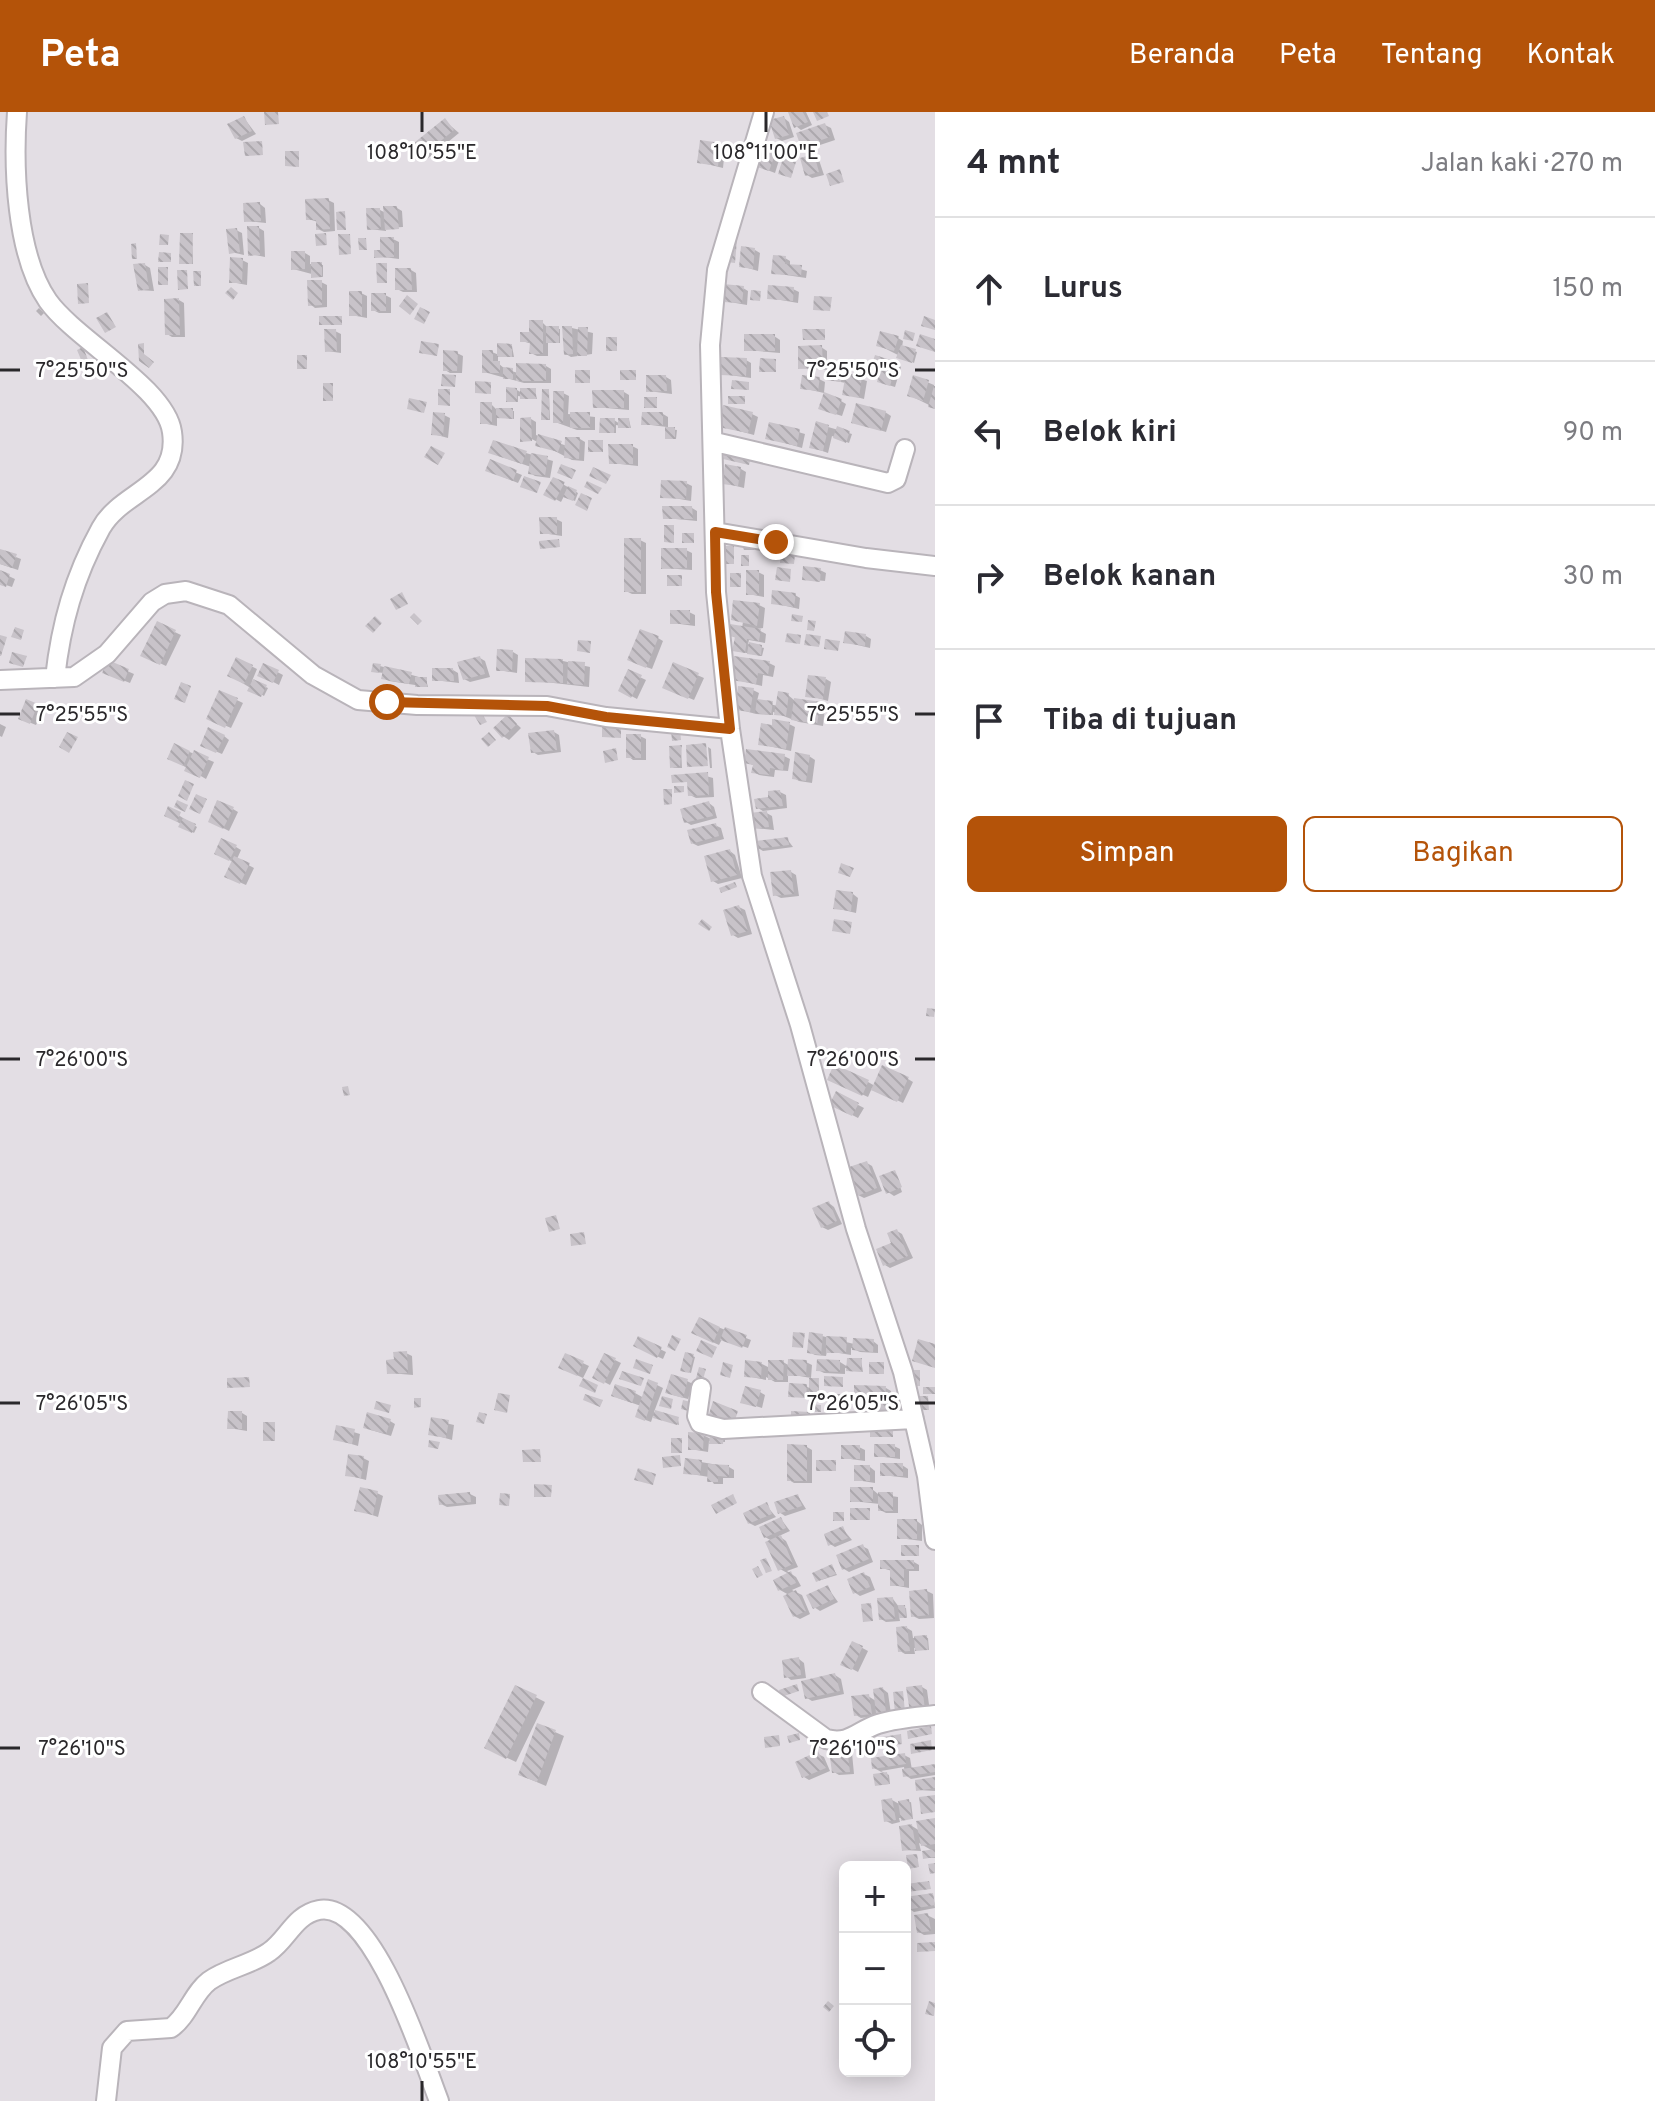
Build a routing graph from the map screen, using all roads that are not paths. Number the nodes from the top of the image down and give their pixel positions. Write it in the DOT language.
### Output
graph roads {
  1 [pos="17,112"];
  2 [pos="764,112"];
  3 [pos="715,442"];
  4 [pos="905,449"];
  5 [pos="715,532"];
  6 [pos="935,566"];
  7 [pos="55,678"];
  8 [pos="0,680"];
  9 [pos="730,729"];
  10 [pos="701,1388"];
  11 [pos="914,1419"];
  12 [pos="935,1540"];
  13 [pos="762,1692"];
  14 [pos="935,1715"];
  15 [pos="106,2101"];
  16 [pos="439,2101"];
  1 -- 7 [label="street"];
  2 -- 3 [label="street"];
  3 -- 4 [label="street"];
  3 -- 5 [label="street"];
  5 -- 6 [label="street"];
  5 -- 9 [label="street"];
  7 -- 8 [label="street"];
  7 -- 9 [label="street"];
  9 -- 11 [label="street"];
  10 -- 11 [label="street"];
  11 -- 12 [label="street"];
  13 -- 14 [label="street"];
  15 -- 16 [label="street"];
}
